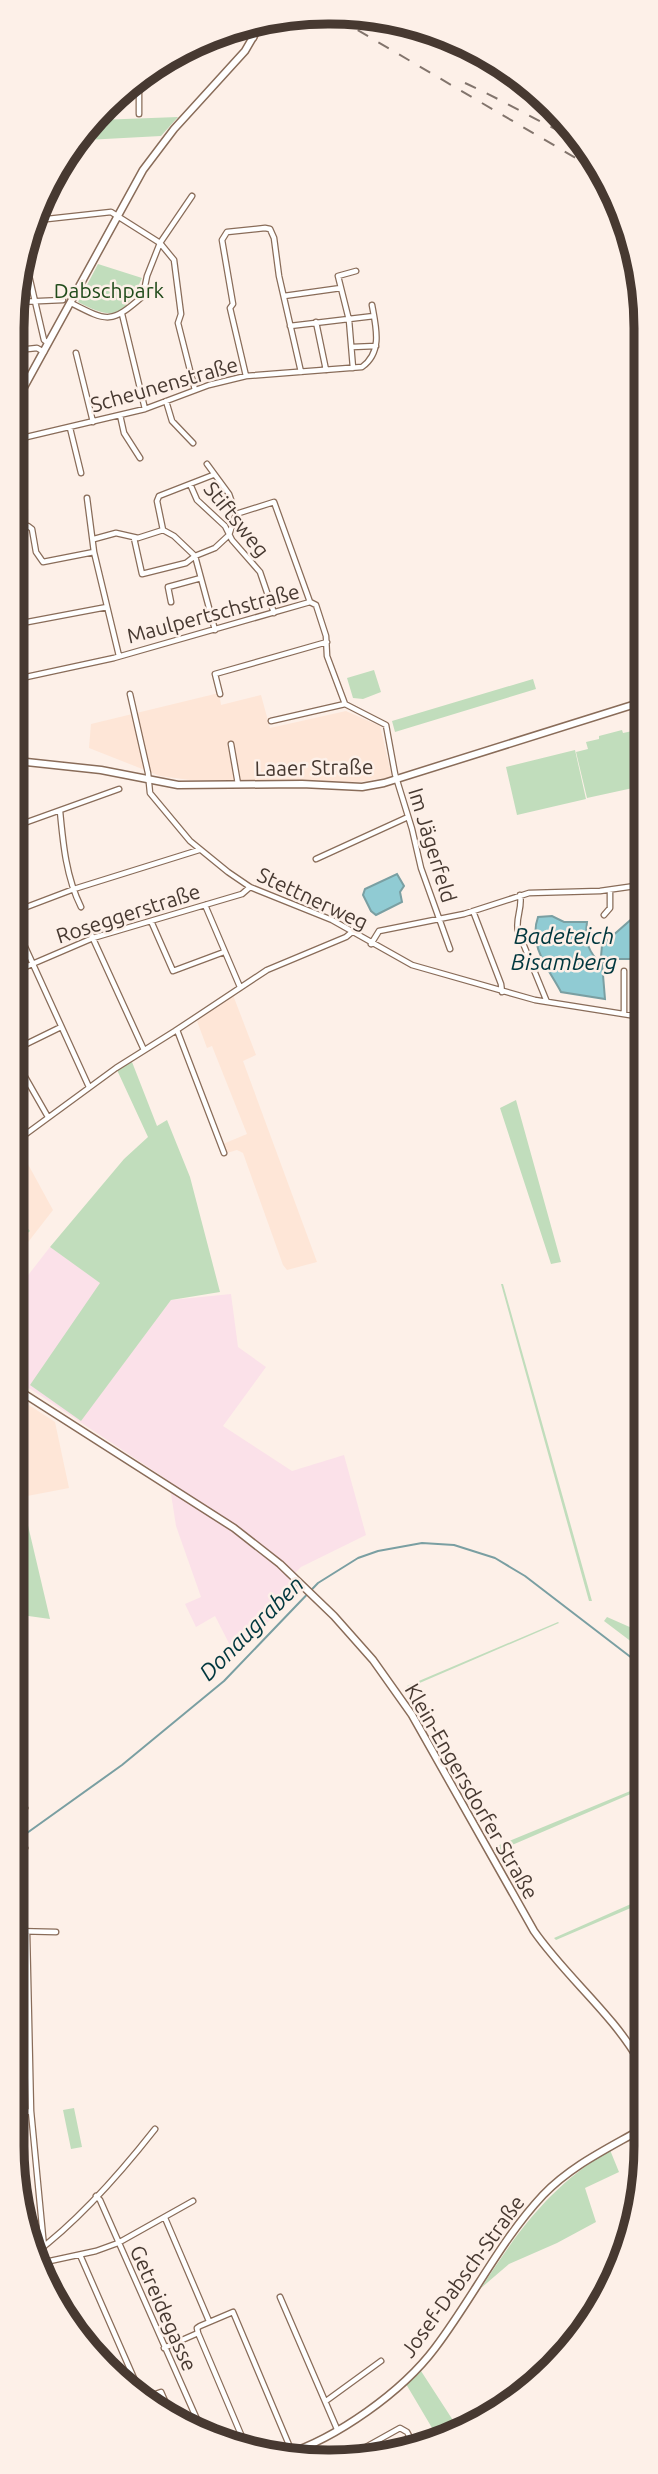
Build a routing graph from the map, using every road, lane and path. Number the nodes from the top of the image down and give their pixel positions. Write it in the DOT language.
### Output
graph roads {
  1 [pos="256,33"];
  2 [pos="248,36"];
  3 [pos="254,38"];
  4 [pos="139,91"];
  5 [pos="139,114"];
  6 [pos="192,196"];
  7 [pos="119,215"];
  8 [pos="46,218"];
  9 [pos="160,243"];
  10 [pos="356,271"];
  11 [pos="29,275"];
  12 [pos="341,288"];
  13 [pos="284,296"];
  14 [pos="63,300"];
  15 [pos="36,301"];
  16 [pos="26,302"];
  17 [pos="71,303"];
  18 [pos="372,305"];
  19 [pos="122,314"];
  20 [pos="374,316"];
  21 [pos="349,320"];
  22 [pos="316,322"];
  23 [pos="290,326"];
  24 [pos="48,343"];
  25 [pos="376,346"];
  26 [pos="352,348"];
  27 [pos="24,349"];
  28 [pos="44,352"];
  29 [pos="76,353"];
  30 [pos="353,368"];
  31 [pos="326,370"];
  32 [pos="301,372"];
  33 [pos="246,376"];
  34 [pos="24,387"];
  35 [pos="195,390"];
  36 [pos="166,401"];
  37 [pos="145,409"];
  38 [pos="120,415"];
  39 [pos="93,422"];
  40 [pos="70,428"];
  41 [pos="24,438"];
  42 [pos="193,443"];
  43 [pos="140,458"];
  44 [pos="207,464"];
  45 [pos="81,473"];
  46 [pos="213,475"];
  47 [pos="190,484"];
  48 [pos="87,498"];
  49 [pos="236,514"];
  50 [pos="24,526"];
  51 [pos="163,530"];
  52 [pos="229,535"];
  53 [pos="134,538"];
  54 [pos="94,539"];
  55 [pos="94,552"];
  56 [pos="195,555"];
  57 [pos="201,578"];
  58 [pos="171,602"];
  59 [pos="310,602"];
  60 [pos="107,607"];
  61 [pos="274,613"];
  62 [pos="24,623"];
  63 [pos="215,630"];
  64 [pos="327,642"];
  65 [pos="119,656"];
  66 [pos="24,678"];
  67 [pos="130,694"];
  68 [pos="220,694"];
  69 [pos="345,704"];
  70 [pos="634,705"];
  71 [pos="271,721"];
  72 [pos="231,744"];
  73 [pos="24,762"];
  74 [pos="397,779"];
  75 [pos="148,781"];
  76 [pos="238,785"];
  77 [pos="119,789"];
  78 [pos="60,811"];
  79 [pos="408,817"];
  80 [pos="24,823"];
  81 [pos="200,850"];
  82 [pos="316,859"];
  83 [pos="634,886"];
  84 [pos="250,887"];
  85 [pos="74,889"];
  86 [pos="610,890"];
  87 [pos="520,895"];
  88 [pos="205,905"];
  89 [pos="81,907"];
  90 [pos="24,908"];
  91 [pos="473,911"];
  92 [pos="604,915"];
  93 [pos="439,919"];
  94 [pos="151,921"];
  95 [pos="352,932"];
  96 [pos="92,935"];
  97 [pos="371,944"];
  98 [pos="24,947"];
  99 [pos="450,949"];
  100 [pos="224,952"];
  101 [pos="31,964"];
  102 [pos="24,967"];
  103 [pos="625,971"];
  104 [pos="240,987"];
  105 [pos="502,992"];
  106 [pos="547,1002"];
  107 [pos="624,1014"];
  108 [pos="634,1016"];
  109 [pos="61,1027"];
  110 [pos="177,1030"];
  111 [pos="24,1045"];
  112 [pos="144,1050"];
  113 [pos="24,1075"];
  114 [pos="89,1087"];
  115 [pos="48,1117"];
  116 [pos="24,1135"];
  117 [pos="224,1153"];
  118 [pos="24,1394"];
  119 [pos="27,1931"];
  120 [pos="56,1932"];
  121 [pos="634,2054"];
  122 [pos="31,2111"];
  123 [pos="24,2112"];
  124 [pos="155,2129"];
  125 [pos="634,2134"];
  126 [pos="96,2196"];
  127 [pos="193,2201"];
  128 [pos="165,2218"];
  129 [pos="118,2243"];
  130 [pos="44,2247"];
  131 [pos="80,2255"];
  132 [pos="48,2262"];
  133 [pos="280,2297"];
  134 [pos="209,2321"];
  135 [pos="198,2333"];
  136 [pos="164,2348"];
  137 [pos="381,2361"];
  138 [pos="134,2379"];
  139 [pos="326,2401"];
  140 [pos="197,2419"];
  141 [pos="337,2429"];
  142 [pos="242,2436"];
  143 [pos="410,2438"];
  144 [pos="285,2446"];
  145 [pos="365,2447"];
  146 [pos="300,2448"];
  1 -- 3 [label="main road"];
  2 -- 3 [label="street"];
  3 -- 7 [label="main road"];
  4 -- 5 [label="street"];
  6 -- 9 [label="street"];
  7 -- 8 [label="street"];
  7 -- 9 [label="street"];
  7 -- 17 [label="main road"];
  9 -- 19 [label="street"];
  9 -- 35 [label="street"];
  10 -- 12 [label="street"];
  11 -- 15 [label="street"];
  12 -- 13 [label="street"];
  12 -- 21 [label="street"];
  13 -- 23 [label="street"];
  13 -- 33 [label="street"];
  14 -- 15 [label="street"];
  15 -- 16 [label="street"];
  15 -- 24 [label="street"];
  17 -- 19 [label="street"];
  17 -- 24 [label="main road"];
  18 -- 20 [label="street"];
  19 -- 37 [label="street"];
  20 -- 21 [label="street"];
  20 -- 25 [label="street"];
  21 -- 22 [label="street"];
  21 -- 26 [label="street"];
  22 -- 23 [label="street"];
  22 -- 31 [label="street"];
  23 -- 32 [label="street"];
  24 -- 28 [label="main road"];
  25 -- 26 [label="street"];
  25 -- 30 [label="street, Scheunenstraße"];
  26 -- 30 [label="street"];
  27 -- 28 [label="street"];
  28 -- 34 [label="main road"];
  29 -- 39 [label="street"];
  30 -- 31 [label="street, Scheunenstraße"];
  31 -- 32 [label="street, Scheunenstraße"];
  32 -- 33 [label="street, Scheunenstraße"];
  33 -- 35 [label="street, Scheunenstraße"];
  35 -- 36 [label="street, Scheunenstraße"];
  36 -- 37 [label="street, Scheunenstraße"];
  36 -- 42 [label="street"];
  37 -- 38 [label="street, Scheunenstraße"];
  38 -- 39 [label="street, Scheunenstraße"];
  38 -- 43 [label="street"];
  39 -- 40 [label="street, Scheunenstraße"];
  40 -- 41 [label="street, Scheunenstraße"];
  40 -- 45 [label="street"];
  44 -- 46 [label="street"];
  46 -- 47 [label="street"];
  46 -- 49 [label="street"];
  47 -- 51 [label="street"];
  47 -- 52 [label="street, Stiftsweg"];
  48 -- 54 [label="street"];
  49 -- 52 [label="street"];
  49 -- 59 [label="street"];
  50 -- 55 [label="street"];
  51 -- 53 [label="street"];
  51 -- 56 [label="street"];
  52 -- 56 [label="street"];
  52 -- 61 [label="street, Stiftsweg"];
  53 -- 54 [label="street"];
  53 -- 56 [label="street"];
  54 -- 55 [label="street"];
  55 -- 60 [label="street"];
  56 -- 57 [label="street"];
  57 -- 58 [label="street"];
  57 -- 63 [label="street"];
  59 -- 61 [label="street, Maulpertschstraße"];
  59 -- 64 [label="street, Maulpertschstraße"];
  60 -- 62 [label="street"];
  60 -- 65 [label="street"];
  61 -- 63 [label="street, Maulpertschstraße"];
  63 -- 65 [label="street, Maulpertschstraße"];
  64 -- 68 [label="street"];
  64 -- 69 [label="street, Maulpertschstraße"];
  65 -- 66 [label="street, Maulpertschstraße"];
  67 -- 75 [label="street, Stettnerweg"];
  69 -- 71 [label="street"];
  69 -- 74 [label="street, Im Jägerfeld"];
  70 -- 74 [label="main road, Laaer Straße"];
  72 -- 76 [label="street"];
  73 -- 75 [label="main road, Laaer Straße"];
  74 -- 76 [label="main road, Laaer Straße"];
  74 -- 79 [label="street, Im Jägerfeld"];
  75 -- 76 [label="main road, Laaer Straße"];
  75 -- 81 [label="street, Stettnerweg"];
  77 -- 78 [label="street"];
  78 -- 80 [label="street"];
  78 -- 85 [label="street"];
  79 -- 82 [label="street"];
  79 -- 93 [label="street, Im Jägerfeld"];
  81 -- 84 [label="street, Stettnerweg"];
  81 -- 85 [label="street"];
  83 -- 86 [label="street"];
  84 -- 88 [label="street, Roseggerstraße"];
  84 -- 95 [label="street, Stettnerweg"];
  85 -- 89 [label="street"];
  85 -- 90 [label="street"];
  86 -- 87 [label="street"];
  86 -- 92 [label="street"];
  87 -- 91 [label="street"];
  87 -- 106 [label="street"];
  88 -- 94 [label="street, Roseggerstraße"];
  88 -- 100 [label="street"];
  91 -- 93 [label="street"];
  91 -- 105 [label="street"];
  93 -- 97 [label="street"];
  93 -- 99 [label="street, Im Jägerfeld"];
  94 -- 96 [label="street, Roseggerstraße"];
  94 -- 100 [label="street"];
  95 -- 97 [label="street, Stettnerweg"];
  95 -- 104 [label="street"];
  96 -- 101 [label="street, Roseggerstraße"];
  96 -- 112 [label="street"];
  97 -- 105 [label="street, Stettnerweg"];
  98 -- 101 [label="street"];
  100 -- 104 [label="street"];
  101 -- 102 [label="street, Roseggerstraße"];
  101 -- 109 [label="street"];
  103 -- 107 [label="street"];
  104 -- 110 [label="street"];
  105 -- 106 [label="street, Stettnerweg"];
  106 -- 107 [label="street, Stettnerweg"];
  107 -- 108 [label="street, Stettnerweg"];
  109 -- 111 [label="street"];
  109 -- 114 [label="street"];
  110 -- 112 [label="street"];
  110 -- 117 [label="street"];
  112 -- 114 [label="street"];
  113 -- 115 [label="street"];
  114 -- 115 [label="street"];
  115 -- 116 [label="street"];
  118 -- 121 [label="main road, Klein-Engersdorfer Straße"];
  119 -- 120 [label="street"];
  119 -- 122 [label="street"];
  122 -- 123 [label="street"];
  122 -- 130 [label="street"];
  124 -- 126 [label="street"];
  125 -- 141 [label="main road, Josef-Dabsch-Straße"];
  126 -- 129 [label="street, Getreidegasse"];
  126 -- 130 [label="street"];
  127 -- 128 [label="street"];
  128 -- 129 [label="street"];
  128 -- 134 [label="street"];
  129 -- 131 [label="street"];
  129 -- 136 [label="street, Getreidegasse"];
  131 -- 132 [label="street"];
  131 -- 138 [label="street"];
  133 -- 139 [label="street"];
  134 -- 135 [label="street"];
  134 -- 144 [label="street"];
  135 -- 136 [label="street"];
  135 -- 142 [label="street"];
  136 -- 140 [label="street, Getreidegasse"];
  137 -- 139 [label="street"];
  139 -- 141 [label="street"];
  141 -- 146 [label="main road, Josef-Dabsch-Straße"];
  143 -- 145 [label="street"];
}
